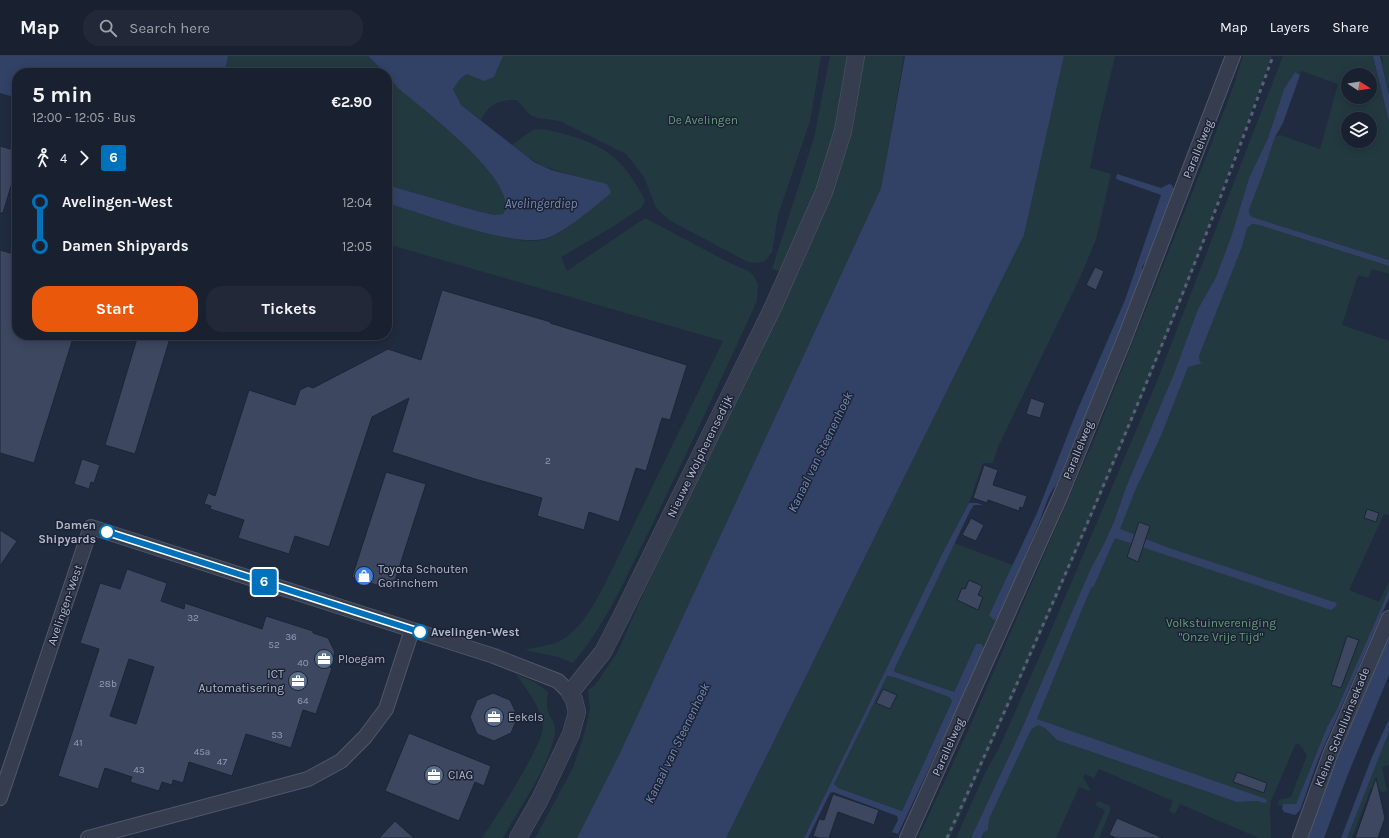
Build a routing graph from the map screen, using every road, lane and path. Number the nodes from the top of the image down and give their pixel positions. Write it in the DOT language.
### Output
graph roads {
  1 [pos="856,56"];
  2 [pos="1233,56"];
  3 [pos="1389,618"];
  4 [pos="412,630"];
  5 [pos="570,693"];
  6 [pos="0,798"];
  7 [pos="88,838"];
  8 [pos="518,838"];
  9 [pos="907,838"];
  10 [pos="1300,838"];
  1 -- 5 [label="street, Nieuwe Wolpherensedijk"];
  2 -- 9 [label="street, Parallelweg"];
  3 -- 10 [label="street, Kleine Schelluinsekade"];
  4 -- 5 [label="street, Avelingen-West"];
  4 -- 6 [label="street, Avelingen-West"];
  4 -- 7 [label="street"];
  5 -- 8 [label="street"];
}
